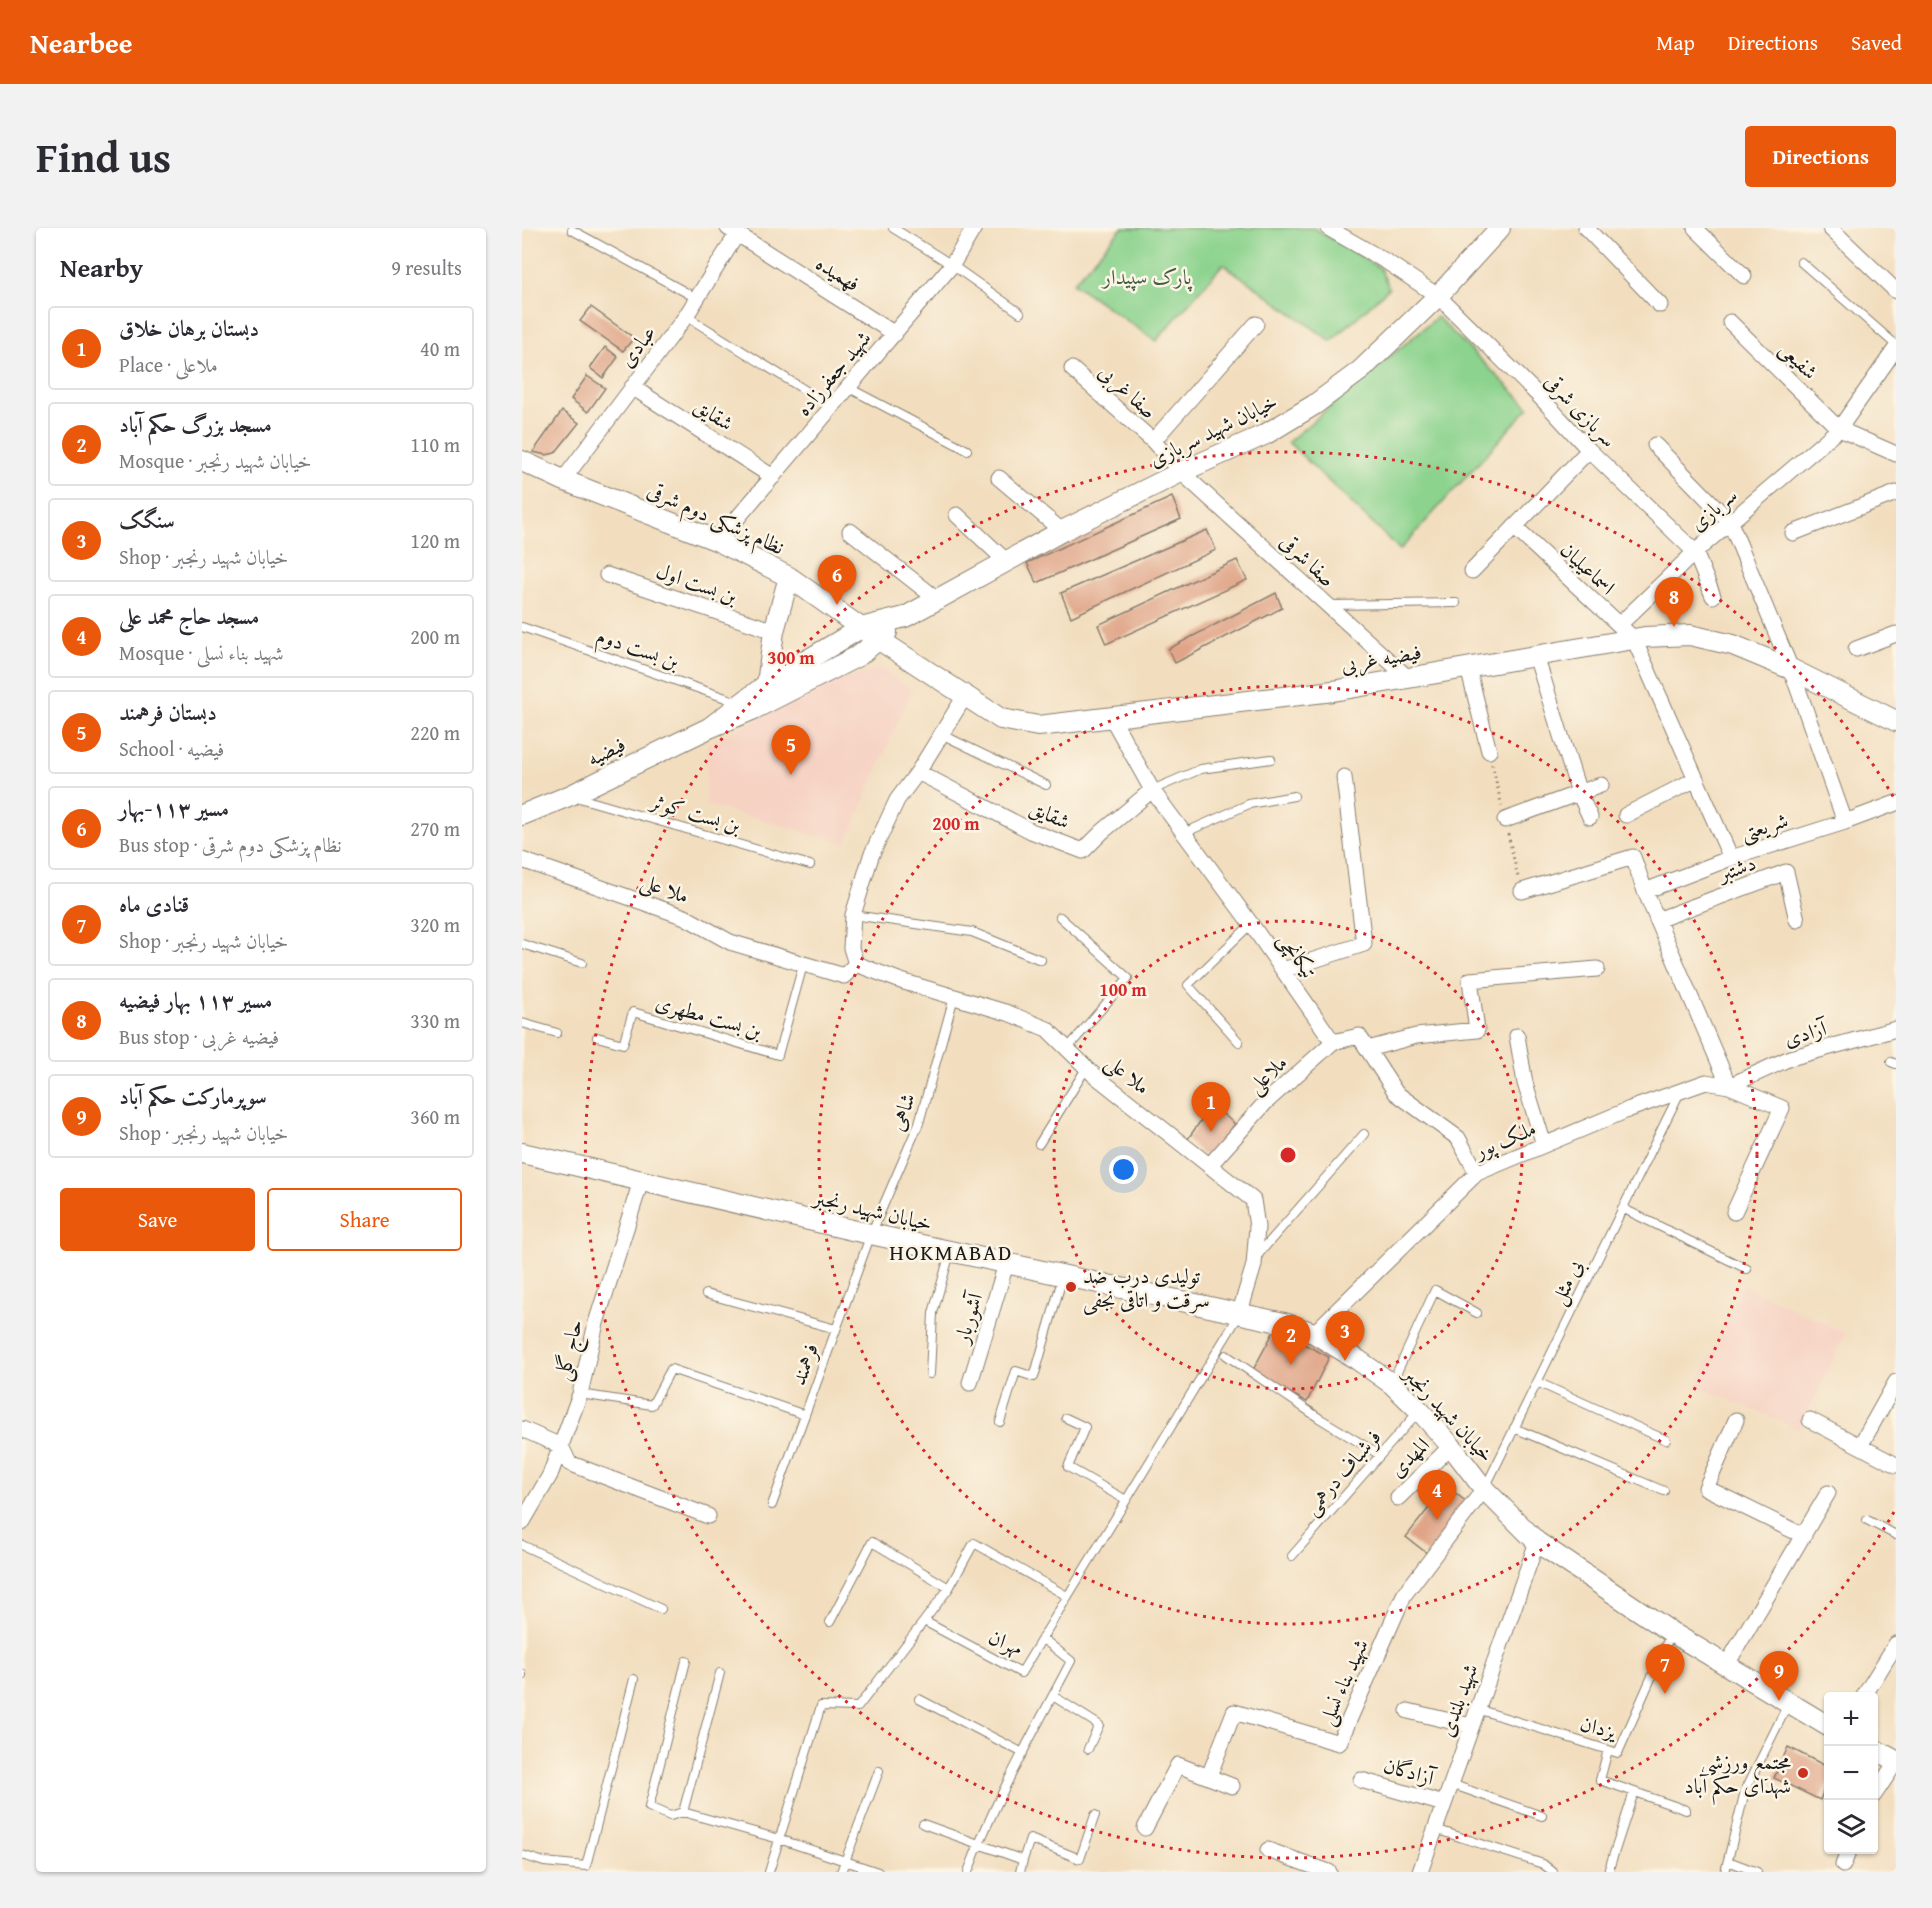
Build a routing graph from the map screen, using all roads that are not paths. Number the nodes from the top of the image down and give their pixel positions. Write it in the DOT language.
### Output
graph roads {
  1 [pos="893,228"];
  2 [pos="974,228"];
  3 [pos="1328,228"];
  4 [pos="1500,228"];
  5 [pos="1586,228"];
  6 [pos="1695,228"];
  7 [pos="1830,228"];
  8 [pos="572,230"];
  9 [pos="733,231"];
  10 [pos="1801,262"];
  11 [pos="952,265"];
  12 [pos="1744,276"];
  13 [pos="1896,291"];
  14 [pos="1438,296"];
  15 [pos="698,299"];
  16 [pos="1660,305"];
  17 [pos="1020,313"];
  18 [pos="686,316"];
  19 [pos="1730,322"];
  20 [pos="1256,324"];
  21 [pos="895,334"];
  22 [pos="1896,347"];
  23 [pos="1071,369"];
  24 [pos="632,387"];
  25 [pos="849,388"];
  26 [pos="832,407"];
  27 [pos="1839,429"];
  28 [pos="1153,441"];
  29 [pos="1655,445"];
  30 [pos="967,450"];
  31 [pos="1589,450"];
  32 [pos="1896,454"];
  33 [pos="522,461"];
  34 [pos="1181,472"];
  35 [pos="773,477"];
  36 [pos="999,478"];
  37 [pos="563,480"];
  38 [pos="1896,493"];
  39 [pos="957,515"];
  40 [pos="1730,522"];
  41 [pos="1514,527"];
  42 [pos="850,531"];
  43 [pos="1062,531"];
  44 [pos="1793,533"];
  45 [pos="718,541"];
  46 [pos="1695,552"];
  47 [pos="1007,562"];
  48 [pos="1472,571"];
  49 [pos="607,575"];
  50 [pos="789,577"];
  51 [pos="1713,596"];
  52 [pos="938,600"];
  53 [pos="1456,603"];
  54 [pos="1327,605"];
  55 [pos="905,617"];
  56 [pos="1619,625"];
  57 [pos="522,627"];
  58 [pos="861,628"];
  59 [pos="774,631"];
  60 [pos="1896,633"];
  61 [pos="879,639"];
  62 [pos="1634,639"];
  63 [pos="1856,649"];
  64 [pos="1536,656"];
  65 [pos="1468,668"];
  66 [pos="1791,669"];
  67 [pos="1408,678"];
  68 [pos="767,684"];
  69 [pos="965,696"];
  70 [pos="742,703"];
  71 [pos="1112,718"];
  72 [pos="1896,721"];
  73 [pos="710,728"];
  74 [pos="941,734"];
  75 [pos="1490,751"];
  76 [pos="1271,759"];
  77 [pos="918,772"];
  78 [pos="1344,777"];
  79 [pos="1696,779"];
  80 [pos="1600,785"];
  81 [pos="1046,786"];
  82 [pos="1152,790"];
  83 [pos="1579,793"];
  84 [pos="571,795"];
  85 [pos="1294,796"];
  86 [pos="1896,803"];
  87 [pos="522,815"];
  88 [pos="1626,815"];
  89 [pos="1590,818"];
  90 [pos="1504,820"];
  91 [pos="1845,822"];
  92 [pos="1184,833"];
  93 [pos="1731,858"];
  94 [pos="522,860"];
  95 [pos="810,865"];
  96 [pos="1522,891"];
  97 [pos="1645,891"];
  98 [pos="853,915"];
  99 [pos="1060,917"];
  100 [pos="1657,920"];
  101 [pos="1797,920"];
  102 [pos="1251,924"];
  103 [pos="522,944"];
  104 [pos="1041,960"];
  105 [pos="582,963"];
  106 [pos="856,964"];
  107 [pos="803,965"];
  108 [pos="1597,969"];
  109 [pos="1283,970"];
  110 [pos="954,997"];
  111 [pos="522,1023"];
  112 [pos="1896,1029"];
  113 [pos="557,1033"];
  114 [pos="1517,1036"];
  115 [pos="597,1037"];
  116 [pos="1239,1042"];
  117 [pos="1333,1042"];
  118 [pos="1067,1049"];
  119 [pos="1368,1049"];
  120 [pos="1086,1067"];
  121 [pos="1729,1086"];
  122 [pos="1681,1090"];
  123 [pos="1364,1134"];
  124 [pos="1039,1144"];
  125 [pos="1544,1145"];
  126 [pos="522,1153"];
  127 [pos="1209,1166"];
  128 [pos="1477,1173"];
  129 [pos="640,1181"];
  130 [pos="1622,1208"];
  131 [pos="1734,1212"];
  132 [pos="871,1234"];
  133 [pos="951,1252"];
  134 [pos="1254,1260"];
  135 [pos="1006,1264"];
  136 [pos="1747,1269"];
  137 [pos="1063,1276"];
  138 [pos="706,1294"];
  139 [pos="1477,1313"];
  140 [pos="1239,1315"];
  141 [pos="836,1329"];
  142 [pos="1314,1333"];
  143 [pos="1226,1355"];
  144 [pos="930,1374"];
  145 [pos="1537,1382"];
  146 [pos="1896,1382"];
  147 [pos="970,1383"];
  148 [pos="1392,1384"];
  149 [pos="580,1394"];
  150 [pos="1419,1410"];
  151 [pos="805,1415"];
  152 [pos="1066,1418"];
  153 [pos="1736,1420"];
  154 [pos="1810,1420"];
  155 [pos="1000,1422"];
  156 [pos="1514,1428"];
  157 [pos="522,1429"];
  158 [pos="1666,1440"];
  159 [pos="561,1446"];
  160 [pos="1451,1446"];
  161 [pos="1860,1446"];
  162 [pos="1380,1455"];
  163 [pos="1896,1465"];
  164 [pos="1484,1489"];
  165 [pos="1664,1491"];
  166 [pos="1828,1493"];
  167 [pos="1398,1498"];
  168 [pos="1126,1500"];
  169 [pos="772,1505"];
  170 [pos="708,1516"];
  171 [pos="1867,1520"];
  172 [pos="522,1523"];
  173 [pos="1896,1535"];
  174 [pos="1804,1536"];
  175 [pos="1537,1542"];
  176 [pos="522,1545"];
  177 [pos="1292,1556"];
  178 [pos="949,1588"];
  179 [pos="1067,1596"];
  180 [pos="660,1609"];
  181 [pos="924,1621"];
  182 [pos="830,1622"];
  183 [pos="1671,1632"];
  184 [pos="1042,1638"];
  185 [pos="1896,1644"];
  186 [pos="686,1660"];
  187 [pos="1726,1666"];
  188 [pos="720,1673"];
  189 [pos="634,1679"];
  190 [pos="1866,1692"];
  191 [pos="1053,1696"];
  192 [pos="919,1699"];
  193 [pos="1789,1703"];
  194 [pos="1477,1709"];
  195 [pos="1408,1711"];
  196 [pos="1824,1724"];
  197 [pos="1471,1726"];
  198 [pos="1088,1749"];
  199 [pos="1608,1750"];
  200 [pos="1878,1751"];
  201 [pos="1023,1753"];
  202 [pos="1896,1762"];
  203 [pos="879,1772"];
  204 [pos="1209,1776"];
  205 [pos="1361,1779"];
  206 [pos="1451,1784"];
  207 [pos="1232,1786"];
  208 [pos="1878,1789"];
  209 [pos="1634,1792"];
  210 [pos="1444,1804"];
  211 [pos="1686,1810"];
  212 [pos="682,1812"];
  213 [pos="1095,1815"];
  214 [pos="1542,1816"];
  215 [pos="923,1824"];
  216 [pos="1144,1828"];
  217 [pos="1435,1829"];
  218 [pos="779,1839"];
  219 [pos="979,1844"];
  220 [pos="1268,1850"];
  221 [pos="1847,1854"];
  222 [pos="522,1855"];
  223 [pos="1023,1860"];
  224 [pos="844,1861"];
  225 [pos="1728,1861"];
  226 [pos="1843,1865"];
  227 [pos="768,1872"];
  228 [pos="841,1872"];
  229 [pos="879,1872"];
  230 [pos="968,1872"];
  231 [pos="1020,1872"];
  232 [pos="1329,1872"];
  233 [pos="1420,1872"];
  234 [pos="1553,1872"];
  235 [pos="1608,1872"];
  236 [pos="1725,1872"];
  237 [pos="1756,1872"];
  1 -- 11 [label="lane"];
  2 -- 11 [label="street, شهید جعفرزاده"];
  3 -- 14 [label="street, سربازی شرقی"];
  4 -- 14 [label="street, خیابان شهید سربازی"];
  5 -- 16 [label="street"];
  6 -- 12 [label="street"];
  7 -- 13 [label="street"];
  8 -- 15 [label="lane"];
  9 -- 15 [label="street, عبادی"];
  9 -- 21 [label="street, فهمیده"];
  10 -- 22 [label="lane"];
  11 -- 17 [label="lane"];
  11 -- 21 [label="street, شهید جعفرزاده"];
  14 -- 31 [label="street, سربازی شرقی"];
  14 -- 34 [label="street, خیابان شهید سربازی"];
  15 -- 18 [label="street, عبادی"];
  18 -- 24 [label="street, عبادی"];
  18 -- 26 [label="lane"];
  19 -- 27 [label="street, شفیعی"];
  20 -- 28 [label="street"];
  21 -- 25 [label="street, شهید جعفرزاده"];
  22 -- 27 [label="street, سربازی"];
  23 -- 28 [label="street, صفا غربی"];
  24 -- 35 [label="street, شقایق"];
  24 -- 37 [label="street, عبادی"];
  25 -- 26 [label="street, شهید جعفرزاده"];
  25 -- 30 [label="lane"];
  26 -- 35 [label="street, شهید جعفرزاده"];
  27 -- 32 [label="street"];
  27 -- 40 [label="street, سربازی"];
  28 -- 34 [label="street, صفا غربی"];
  29 -- 40 [label="street"];
  31 -- 41 [label="street"];
  31 -- 46 [label="street, سربازی شرقی"];
  33 -- 37 [label="street, نظام پزشکی دوم شرقی"];
  34 -- 43 [label="street, خیابان شهید سربازی"];
  34 -- 54 [label="street, صفا شرقی"];
  35 -- 45 [label="street, شهید جعفرزاده"];
  36 -- 43 [label="street"];
  37 -- 45 [label="street, نظام پزشکی دوم شرقی"];
  38 -- 44 [label="street"];
  39 -- 47 [label="street"];
  40 -- 46 [label="street, سربازی"];
  40 -- 66 [label="street"];
  41 -- 48 [label="street"];
  41 -- 56 [label="street, اسماعیلیان"];
  42 -- 52 [label="street"];
  43 -- 47 [label="street, خیابان شهید سربازی"];
  45 -- 50 [label="street, نظام پزشکی دوم شرقی"];
  46 -- 51 [label="street"];
  46 -- 56 [label="street, سربازی"];
  47 -- 52 [label="street, خیابان شهید سربازی"];
  49 -- 59 [label="street, بن بست اول"];
  50 -- 58 [label="street, نظام پزشکی دوم شرقی"];
  50 -- 59 [label="street"];
  52 -- 55 [label="street, خیابان شهید سربازی"];
  53 -- 54 [label="lane"];
  54 -- 67 [label="street, صفا شرقی"];
  55 -- 58 [label="street, فیضیه"];
  55 -- 61 [label="street, فیضیه"];
  56 -- 62 [label="street, اسماعیلیان"];
  57 -- 70 [label="lane, بن بست دوم"];
  58 -- 61 [label="street, نظام پزشکی دوم شرقی"];
  58 -- 68 [label="street, فیضیه"];
  59 -- 68 [label="street"];
  60 -- 63 [label="street"];
  61 -- 69 [label="street, فیضیه غربی"];
  61 -- 73 [label="street, فیضیه"];
  62 -- 64 [label="street, فیضیه غربی"];
  62 -- 66 [label="street, فیضیه غربی"];
  62 -- 79 [label="street"];
  64 -- 65 [label="street, فیضیه غربی"];
  64 -- 83 [label="street"];
  65 -- 67 [label="street, فیضیه غربی"];
  65 -- 75 [label="street"];
  66 -- 72 [label="street, فیضیه غربی"];
  66 -- 91 [label="street"];
  67 -- 71 [label="street, فیضیه غربی"];
  68 -- 70 [label="street, فیضیه"];
  69 -- 71 [label="street, فیضیه غربی"];
  69 -- 74 [label="street"];
  70 -- 73 [label="street, فیضیه"];
  71 -- 82 [label="street, تیکانچی"];
  73 -- 84 [label="street, فیضیه"];
  74 -- 77 [label="street"];
  74 -- 81 [label="lane"];
  76 -- 82 [label="lane"];
  77 -- 82 [label="street, شقایق"];
  77 -- 98 [label="street"];
  78 -- 109 [label="street"];
  79 -- 88 [label="street"];
  79 -- 93 [label="street"];
  80 -- 83 [label="street"];
  82 -- 92 [label="street, تیکانچی"];
  83 -- 89 [label="street"];
  83 -- 90 [label="street"];
  84 -- 87 [label="street, فیضیه"];
  84 -- 95 [label="lane, بن بست کوثر"];
  85 -- 92 [label="lane"];
  86 -- 91 [label="street, شریعتی"];
  91 -- 93 [label="street, شریعتی"];
  92 -- 102 [label="street, تیکانچی"];
  93 -- 97 [label="street, شریعتی"];
  94 -- 107 [label="street, ملا علی"];
  96 -- 97 [label="street"];
  97 -- 100 [label="street"];
  98 -- 104 [label="lane"];
  98 -- 106 [label="street"];
  99 -- 118 [label="lane"];
  100 -- 101 [label="street, دشتبر"];
  100 -- 121 [label="street"];
  102 -- 109 [label="street, تیکانچی"];
  102 -- 116 [label="lane"];
  103 -- 105 [label="lane"];
  106 -- 107 [label="street, ملا علی"];
  106 -- 110 [label="street, ملا علی"];
  107 -- 115 [label="lane, بن بست مطهری"];
  108 -- 119 [label="street"];
  109 -- 117 [label="street, تیکانچی"];
  110 -- 118 [label="street, ملا علی"];
  110 -- 132 [label="lane, شاهی"];
  111 -- 113 [label="lane"];
  112 -- 121 [label="street, آزادی"];
  114 -- 125 [label="street"];
  117 -- 119 [label="street"];
  117 -- 127 [label="street, ملاعلی"];
  118 -- 120 [label="street, ملا علی"];
  119 -- 128 [label="street"];
  120 -- 124 [label="lane"];
  120 -- 127 [label="street, ملا علی"];
  121 -- 122 [label="street, ملک پور"];
  121 -- 131 [label="street"];
  122 -- 125 [label="street, ملک پور"];
  122 -- 130 [label="lane, بی مثل"];
  123 -- 134 [label="lane"];
  125 -- 128 [label="street, ملک پور"];
  126 -- 129 [label="street, خیابان شهید رنجبر"];
  127 -- 134 [label="street, ملا علی"];
  128 -- 142 [label="street, ملک پور"];
  129 -- 132 [label="street, خیابان شهید رنجبر"];
  129 -- 149 [label="street, حاج گلی"];
  130 -- 136 [label="lane"];
  130 -- 145 [label="lane, بی مثل"];
  132 -- 133 [label="street, خیابان شهید رنجبر"];
  132 -- 141 [label="lane, فرهمند"];
  133 -- 135 [label="street, خیابان شهید رنجبر"];
  133 -- 144 [label="lane"];
  134 -- 140 [label="street, ملا علی"];
  135 -- 137 [label="street, خیابان شهید رنجبر"];
  135 -- 147 [label="street, آشوربار"];
  137 -- 140 [label="street, خیابان شهید رنجبر"];
  137 -- 155 [label="lane"];
  138 -- 141 [label="lane"];
  139 -- 148 [label="lane"];
  140 -- 142 [label="street, خیابان شهید رنجبر"];
  140 -- 168 [label="lane, مهران"];
  141 -- 151 [label="lane, فرهمند"];
  142 -- 148 [label="street, خیابان شهید رنجبر"];
  143 -- 162 [label="lane"];
  145 -- 156 [label="lane, بی مثل"];
  145 -- 158 [label="lane"];
  146 -- 161 [label="street"];
  148 -- 150 [label="street, خیابان شهید رنجبر"];
  149 -- 151 [label="lane"];
  149 -- 159 [label="street, حاج گلی"];
  150 -- 160 [label="street, خیابان شهید رنجبر"];
  150 -- 162 [label="lane, فرشباف درهمی"];
  151 -- 169 [label="lane, فرهمند"];
  152 -- 168 [label="lane"];
  153 -- 174 [label="street"];
  154 -- 161 [label="street"];
  156 -- 164 [label="lane, بی مثل"];
  156 -- 165 [label="lane"];
  157 -- 159 [label="street"];
  159 -- 170 [label="street"];
  159 -- 172 [label="street, حاج گلی"];
  160 -- 164 [label="street, خیابان شهید رنجبر"];
  160 -- 167 [label="street, المهدی"];
  161 -- 163 [label="street"];
  162 -- 177 [label="lane, فرشباف درهمی"];
  164 -- 175 [label="street, خیابان شهید رنجبر"];
  164 -- 204 [label="street, شهید بناء نسلی"];
  166 -- 174 [label="street"];
  168 -- 179 [label="lane, مهران"];
  171 -- 173 [label="lane"];
  174 -- 187 [label="street"];
  175 -- 183 [label="street, خیابان شهید رنجبر"];
  175 -- 194 [label="street, شهید بلندی"];
  176 -- 180 [label="lane"];
  178 -- 179 [label="lane"];
  178 -- 181 [label="lane"];
  178 -- 182 [label="lane"];
  179 -- 184 [label="lane, مهران"];
  181 -- 184 [label="lane, مهران"];
  181 -- 218 [label="lane"];
  183 -- 187 [label="street, خیابان شهید رنجبر"];
  183 -- 199 [label="lane, یزدان"];
  184 -- 191 [label="lane"];
  185 -- 190 [label="street"];
  186 -- 212 [label="lane"];
  187 -- 193 [label="street, خیابان شهید رنجبر"];
  188 -- 212 [label="lane"];
  189 -- 222 [label="lane"];
  191 -- 198 [label="lane"];
  191 -- 201 [label="lane"];
  192 -- 201 [label="lane"];
  193 -- 196 [label="street, خیابان شهید رنجبر"];
  193 -- 225 [label="lane"];
  194 -- 197 [label="street, شهید بلندی"];
  194 -- 199 [label="lane, یزدان"];
  195 -- 197 [label="street"];
  197 -- 206 [label="street, شهید بلندی"];
  199 -- 209 [label="lane"];
  200 -- 202 [label="street"];
  201 -- 219 [label="lane"];
  202 -- 208 [label="street"];
  203 -- 224 [label="lane"];
  204 -- 207 [label="street"];
  204 -- 216 [label="street"];
  205 -- 210 [label="street, آزادگان"];
  206 -- 210 [label="street, شهید بلندی"];
  206 -- 214 [label="lane"];
  209 -- 211 [label="lane"];
  209 -- 235 [label="lane"];
  210 -- 217 [label="street, شهید بلندی"];
  212 -- 218 [label="lane"];
  213 -- 223 [label="lane"];
  215 -- 219 [label="lane"];
  217 -- 233 [label="street, شهید بلندی"];
  217 -- 234 [label="lane"];
  218 -- 224 [label="lane"];
  218 -- 227 [label="lane"];
  219 -- 223 [label="lane"];
  219 -- 230 [label="lane"];
  220 -- 232 [label="street"];
  221 -- 226 [label="street"];
  223 -- 231 [label="lane"];
  224 -- 228 [label="lane"];
  224 -- 229 [label="lane"];
  225 -- 236 [label="lane"];
  225 -- 237 [label="lane"];
}
